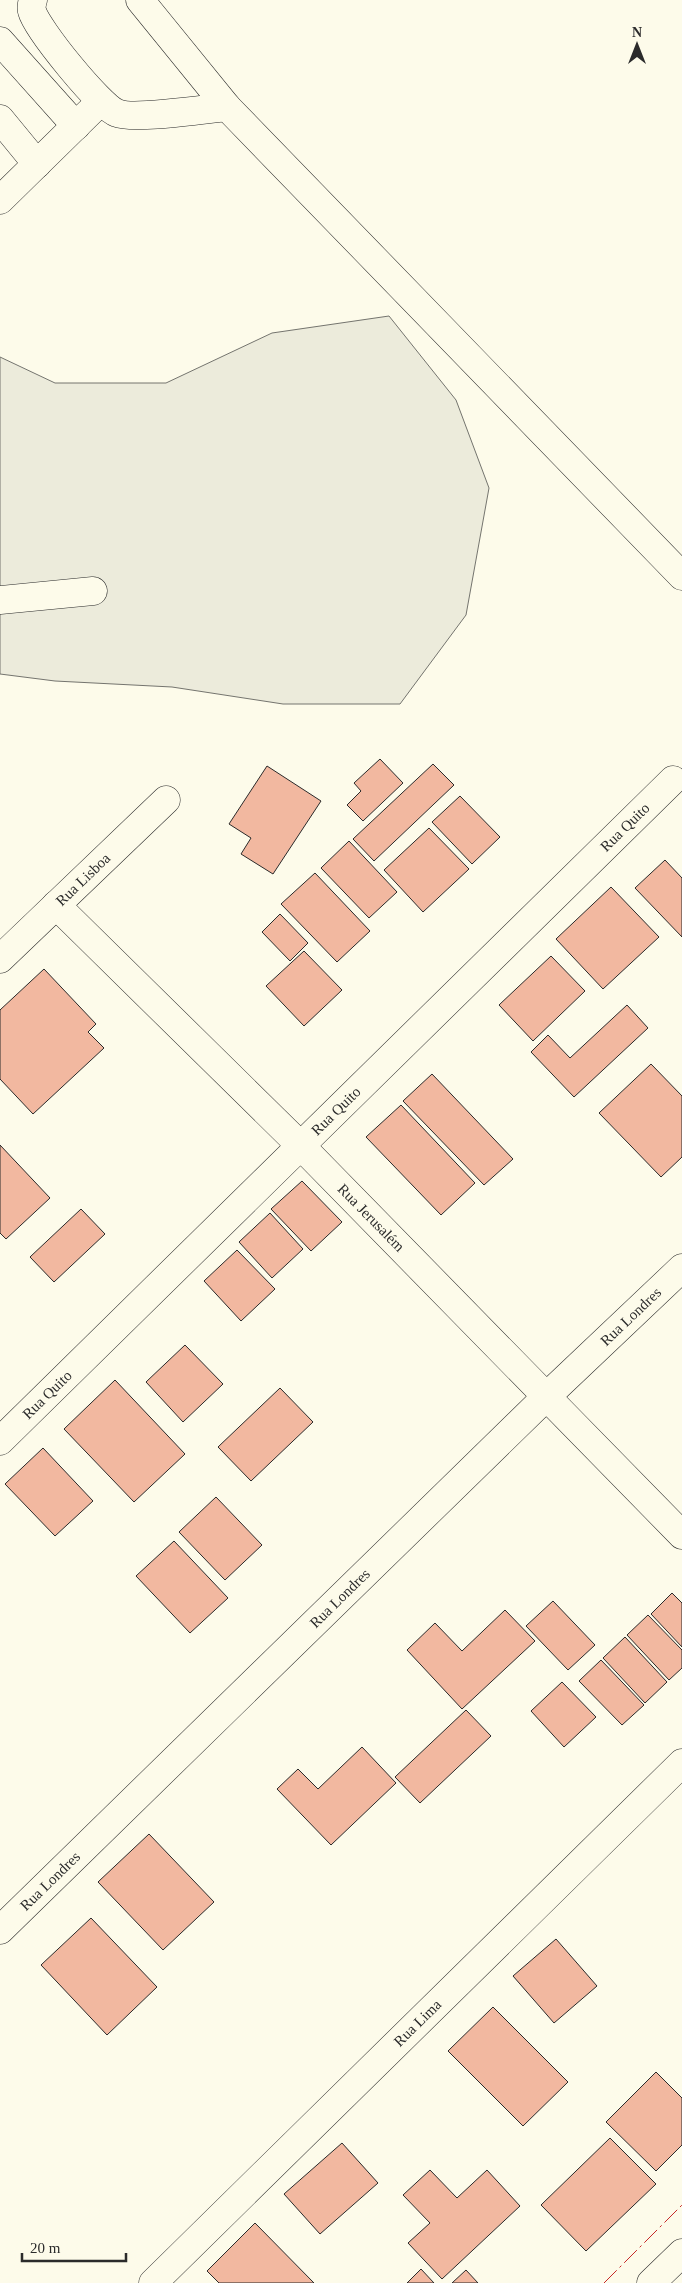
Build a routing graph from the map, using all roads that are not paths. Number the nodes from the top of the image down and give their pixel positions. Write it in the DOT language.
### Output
graph roads {
  1 [pos="33,0"];
  2 [pos="140,0"];
  3 [pos="0,41"];
  4 [pos="100,102"];
  5 [pos="228,107"];
  6 [pos="0,119"];
  7 [pos="76,126"];
  8 [pos="37,164"];
  9 [pos="0,200"];
  10 [pos="682,576"];
  11 [pos="93,591"];
  12 [pos="0,600"];
  13 [pos="673,780"];
  14 [pos="166,800"];
  15 [pos="56,905"];
  16 [pos="0,958"];
  17 [pos="301,1146"];
  18 [pos="682,1268"];
  19 [pos="547,1396"];
  20 [pos="0,1441"];
  21 [pos="682,1535"];
  22 [pos="682,1763"];
  23 [pos="0,1930"];
  24 [pos="682,2253"];
  25 [pos="153,2283"];
  26 [pos="651,2283"];
  1 -- 4 [label="street"];
  2 -- 5 [label="street"];
  3 -- 7 [label="street"];
  4 -- 5 [label="street"];
  4 -- 7 [label="street"];
  5 -- 10 [label="street"];
  6 -- 8 [label="street"];
  7 -- 8 [label="street"];
  8 -- 9 [label="street"];
  11 -- 12 [label="street"];
  13 -- 17 [label="street, Rua Quito"];
  14 -- 15 [label="street, Rua Lisboa"];
  15 -- 16 [label="street, Rua Lisboa"];
  15 -- 17 [label="street, Rua Jerusalém"];
  17 -- 19 [label="street, Rua Jerusalém"];
  17 -- 20 [label="street, Rua Quito"];
  18 -- 19 [label="street, Rua Londres"];
  19 -- 21 [label="street, Rua Jerusalém"];
  19 -- 23 [label="street, Rua Londres"];
  22 -- 25 [label="street, Rua Lima"];
  24 -- 26 [label="street"];
}
